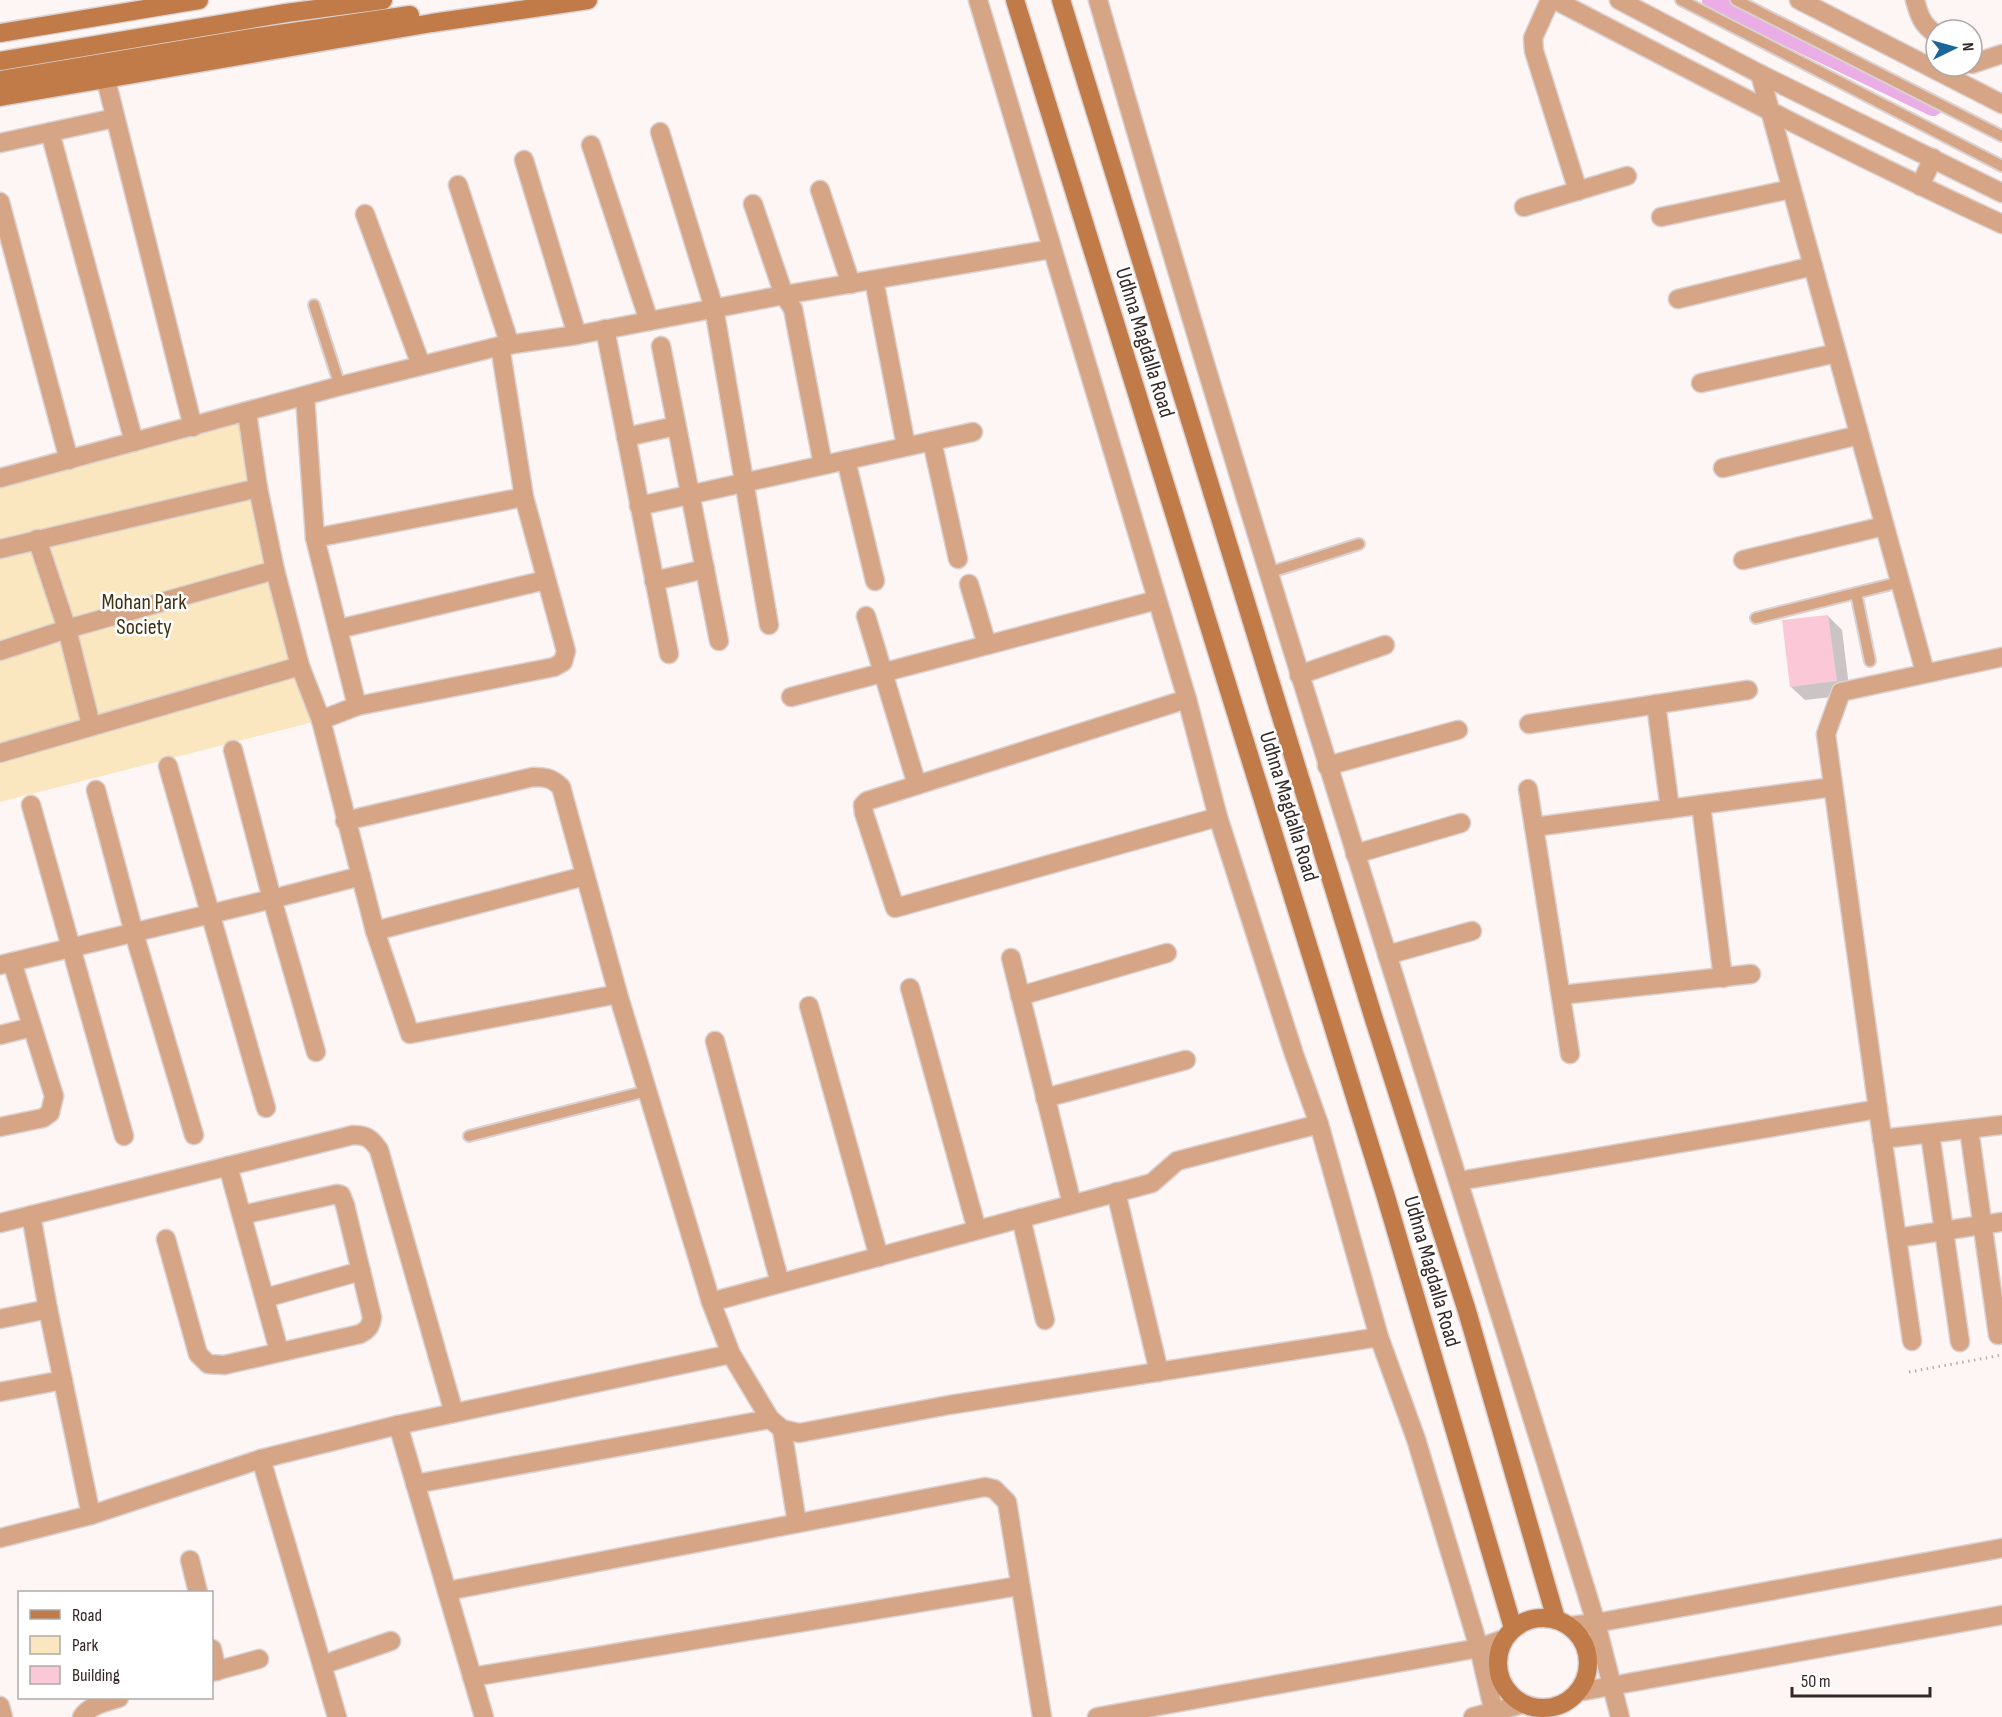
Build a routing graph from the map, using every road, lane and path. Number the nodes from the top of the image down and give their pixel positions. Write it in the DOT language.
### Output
graph roads {
  1 [pos="199,0"];
  2 [pos="383,0"];
  3 [pos="513,0"];
  4 [pos="588,0"];
  5 [pos="978,0"];
  6 [pos="1015,0"];
  7 [pos="1060,0"];
  8 [pos="1098,0"];
  9 [pos="1550,0"];
  10 [pos="1555,0"];
  11 [pos="1619,0"];
  12 [pos="1681,0"];
  13 [pos="1736,0"];
  14 [pos="1799,0"];
  15 [pos="1915,0"];
  16 [pos="476,3"];
  17 [pos="1924,24"];
  18 [pos="0,33"];
  19 [pos="2002,54"];
  20 [pos="1984,59"];
  21 [pos="0,61"];
  22 [pos="1924,63"];
  23 [pos="1760,74"];
  24 [pos="1953,78"];
  25 [pos="0,80"];
  26 [pos="106,80"];
  27 [pos="0,97"];
  28 [pos="2002,104"];
  29 [pos="1770,112"];
  30 [pos="115,118"];
  31 [pos="50,132"];
  32 [pos="660,132"];
  33 [pos="2002,136"];
  34 [pos="0,143"];
  35 [pos="591,145"];
  36 [pos="1933,158"];
  37 [pos="524,160"];
  38 [pos="2002,166"];
  39 [pos="1627,176"];
  40 [pos="458,185"];
  41 [pos="1920,186"];
  42 [pos="1791,189"];
  43 [pos="820,190"];
  44 [pos="1578,191"];
  45 [pos="2002,193"];
  46 [pos="0,202"];
  47 [pos="753,204"];
  48 [pos="1524,207"];
  49 [pos="365,214"];
  50 [pos="1660,217"];
  51 [pos="2002,224"];
  52 [pos="1052,249"];
  53 [pos="1813,266"];
  54 [pos="874,280"];
  55 [pos="851,284"];
  56 [pos="784,296"];
  57 [pos="1678,299"];
  58 [pos="314,305"];
  59 [pos="714,309"];
  60 [pos="649,321"];
  61 [pos="604,329"];
  62 [pos="577,335"];
  63 [pos="505,345"];
  64 [pos="661,346"];
  65 [pos="1837,354"];
  66 [pos="421,365"];
  67 [pos="1701,383"];
  68 [pos="340,386"];
  69 [pos="305,397"];
  70 [pos="247,413"];
  71 [pos="676,426"];
  72 [pos="193,427"];
  73 [pos="973,432"];
  74 [pos="1859,435"];
  75 [pos="626,437"];
  76 [pos="932,441"];
  77 [pos="134,442"];
  78 [pos="906,447"];
  79 [pos="69,460"];
  80 [pos="846,460"];
  81 [pos="823,465"];
  82 [pos="1723,468"];
  83 [pos="0,478"];
  84 [pos="744,483"];
  85 [pos="258,488"];
  86 [pos="690,495"];
  87 [pos="524,498"];
  88 [pos="639,506"];
  89 [pos="1884,526"];
  90 [pos="315,538"];
  91 [pos="38,539"];
  92 [pos="1359,544"];
  93 [pos="0,549"];
  94 [pos="958,559"];
  95 [pos="1743,560"];
  96 [pos="705,569"];
  97 [pos="275,570"];
  98 [pos="1268,573"];
  99 [pos="546,580"];
  100 [pos="654,580"];
  101 [pos="875,581"];
  102 [pos="1900,582"];
  103 [pos="969,584"];
  104 [pos="1856,593"];
  105 [pos="1157,600"];
  106 [pos="866,616"];
  107 [pos="1756,618"];
  108 [pos="769,625"];
  109 [pos="67,629"];
  110 [pos="338,629"];
  111 [pos="718,641"];
  112 [pos="987,645"];
  113 [pos="1385,645"];
  114 [pos="0,651"];
  115 [pos="669,654"];
  116 [pos="2002,657"];
  117 [pos="1870,661"];
  118 [pos="300,666"];
  119 [pos="883,672"];
  120 [pos="1925,672"];
  121 [pos="1299,675"];
  122 [pos="1748,690"];
  123 [pos="791,697"];
  124 [pos="1186,699"];
  125 [pos="1656,704"];
  126 [pos="357,706"];
  127 [pos="321,720"];
  128 [pos="1529,724"];
  129 [pos="91,725"];
  130 [pos="1458,730"];
  131 [pos="233,750"];
  132 [pos="0,753"];
  133 [pos="168,766"];
  134 [pos="1327,766"];
  135 [pos="917,785"];
  136 [pos="1833,787"];
  137 [pos="1528,789"];
  138 [pos="96,790"];
  139 [pos="31,804"];
  140 [pos="1701,804"];
  141 [pos="1670,809"];
  142 [pos="1218,817"];
  143 [pos="345,821"];
  144 [pos="1461,824"];
  145 [pos="1534,827"];
  146 [pos="1355,854"];
  147 [pos="361,876"];
  148 [pos="585,876"];
  149 [pos="272,900"];
  150 [pos="210,915"];
  151 [pos="375,931"];
  152 [pos="1472,931"];
  153 [pos="134,933"];
  154 [pos="70,948"];
  155 [pos="1167,953"];
  156 [pos="1387,955"];
  157 [pos="1011,958"];
  158 [pos="6,964"];
  159 [pos="1751,974"];
  160 [pos="1723,978"];
  161 [pos="910,988"];
  162 [pos="618,994"];
  163 [pos="1561,995"];
  164 [pos="1020,996"];
  165 [pos="809,1006"];
  166 [pos="32,1027"];
  167 [pos="0,1035"];
  168 [pos="714,1041"];
  169 [pos="316,1052"];
  170 [pos="1570,1054"];
  171 [pos="1186,1060"];
  172 [pos="647,1091"];
  173 [pos="1045,1098"];
  174 [pos="266,1108"];
  175 [pos="1878,1109"];
  176 [pos="1320,1124"];
  177 [pos="2002,1125"];
  178 [pos="0,1127"];
  179 [pos="1969,1129"];
  180 [pos="1930,1134"];
  181 [pos="194,1135"];
  182 [pos="124,1136"];
  183 [pos="469,1136"];
  184 [pos="1882,1139"];
  185 [pos="228,1166"];
  186 [pos="1459,1181"];
  187 [pos="1116,1192"];
  188 [pos="1072,1204"];
  189 [pos="31,1215"];
  190 [pos="242,1215"];
  191 [pos="1021,1218"];
  192 [pos="2002,1222"];
  193 [pos="0,1223"];
  194 [pos="1983,1225"];
  195 [pos="977,1230"];
  196 [pos="1944,1231"];
  197 [pos="1897,1238"];
  198 [pos="166,1239"];
  199 [pos="879,1257"];
  200 [pos="361,1271"];
  201 [pos="780,1283"];
  202 [pos="265,1298"];
  203 [pos="711,1302"];
  204 [pos="48,1309"];
  205 [pos="0,1319"];
  206 [pos="1046,1320"];
  207 [pos="1998,1335"];
  208 [pos="1379,1337"];
  209 [pos="1912,1341"];
  210 [pos="1960,1342"];
  211 [pos="279,1351"];
  212 [pos="731,1354"];
  213 [pos="2002,1355"];
  214 [pos="1159,1372"];
  215 [pos="1909,1372"];
  216 [pos="63,1380"];
  217 [pos="0,1392"];
  218 [pos="454,1413"];
  219 [pos="776,1424"];
  220 [pos="398,1425"];
  221 [pos="261,1459"];
  222 [pos="415,1484"];
  223 [pos="91,1515"];
  224 [pos="797,1523"];
  225 [pos="0,1538"];
  226 [pos="2002,1548"];
  227 [pos="190,1560"];
  228 [pos="1019,1586"];
  229 [pos="198,1591"];
  230 [pos="447,1591"];
  231 [pos="2002,1615"];
  232 [pos="1563,1622"];
  233 [pos="1596,1623"];
  234 [pos="1508,1633"];
  235 [pos="392,1641"];
  236 [pos="1479,1648"];
  237 [pos="259,1659"];
  238 [pos="322,1665"];
  239 [pos="214,1672"];
  240 [pos="472,1677"];
  241 [pos="1611,1686"];
  242 [pos="116,1699"];
  243 [pos="1572,1704"];
  244 [pos="0,1706"];
  245 [pos="1533,1710"];
  246 [pos="1494,1715"];
  247 [pos="3,1717"];
  248 [pos="82,1717"];
  249 [pos="337,1717"];
  250 [pos="484,1717"];
  251 [pos="1042,1717"];
  252 [pos="1097,1717"];
  253 [pos="1473,1717"];
  254 [pos="1620,1717"];
  1 -- 18 [label="main road"];
  2 -- 21 [label="main road"];
  3 -- 16 [label="main road"];
  4 -- 26 [label="main road"];
  5 -- 52 [label="street"];
  6 -- 234 [label="main road, Udhna Magdalla Road"];
  7 -- 232 [label="main road, Udhna Magdalla Road"];
  8 -- 98 [label="street"];
  9 -- 44 [label="street"];
  10 -- 29 [label="street"];
  11 -- 23 [label="street"];
  12 -- 38 [label="lane"];
  13 -- 33 [label="lane"];
  14 -- 22 [label="street"];
  15 -- 17 [label="street"];
  16 -- 25 [label="main road"];
  19 -- 20 [label="street"];
  23 -- 29 [label="street"];
  23 -- 36 [label="street"];
  24 -- 28 [label="street"];
  26 -- 27 [label="main road"];
  26 -- 30 [label="street"];
  29 -- 41 [label="street"];
  29 -- 42 [label="street"];
  30 -- 31 [label="street"];
  30 -- 72 [label="street"];
  31 -- 34 [label="street"];
  31 -- 77 [label="street"];
  32 -- 59 [label="street"];
  35 -- 60 [label="street"];
  36 -- 41 [label="street"];
  36 -- 45 [label="street"];
  37 -- 62 [label="street"];
  39 -- 44 [label="street"];
  40 -- 63 [label="street"];
  41 -- 51 [label="street"];
  42 -- 50 [label="street"];
  42 -- 53 [label="street"];
  43 -- 55 [label="street"];
  44 -- 48 [label="street"];
  46 -- 79 [label="street"];
  47 -- 56 [label="street"];
  49 -- 66 [label="street"];
  52 -- 54 [label="street"];
  52 -- 105 [label="street"];
  53 -- 57 [label="street"];
  53 -- 65 [label="street"];
  54 -- 55 [label="street"];
  54 -- 78 [label="street"];
  55 -- 56 [label="street"];
  56 -- 59 [label="street"];
  56 -- 81 [label="street"];
  58 -- 68 [label="lane"];
  59 -- 60 [label="street"];
  59 -- 84 [label="street"];
  60 -- 61 [label="street"];
  61 -- 62 [label="street"];
  61 -- 75 [label="street"];
  62 -- 63 [label="street"];
  63 -- 66 [label="street"];
  63 -- 87 [label="street"];
  64 -- 71 [label="street"];
  65 -- 67 [label="street"];
  65 -- 74 [label="street"];
  66 -- 68 [label="street"];
  68 -- 69 [label="street"];
  69 -- 70 [label="street"];
  69 -- 90 [label="street"];
  70 -- 72 [label="street"];
  70 -- 85 [label="street"];
  71 -- 75 [label="street"];
  71 -- 86 [label="street"];
  72 -- 77 [label="street"];
  73 -- 76 [label="street"];
  74 -- 82 [label="street"];
  74 -- 89 [label="street"];
  75 -- 88 [label="street"];
  76 -- 78 [label="street"];
  76 -- 94 [label="street"];
  77 -- 79 [label="street"];
  78 -- 80 [label="street"];
  79 -- 83 [label="street"];
  80 -- 81 [label="street"];
  80 -- 101 [label="street"];
  81 -- 84 [label="street"];
  84 -- 86 [label="street"];
  84 -- 108 [label="street"];
  85 -- 91 [label="street"];
  85 -- 97 [label="street"];
  86 -- 88 [label="street"];
  86 -- 96 [label="street"];
  87 -- 90 [label="street"];
  87 -- 99 [label="street"];
  88 -- 100 [label="street"];
  89 -- 95 [label="street"];
  89 -- 102 [label="street"];
  90 -- 110 [label="street"];
  91 -- 93 [label="street"];
  91 -- 109 [label="street"];
  92 -- 98 [label="lane"];
  96 -- 100 [label="street"];
  96 -- 111 [label="street"];
  97 -- 109 [label="street"];
  97 -- 118 [label="street"];
  98 -- 121 [label="street"];
  99 -- 110 [label="street"];
  99 -- 126 [label="street"];
  100 -- 115 [label="street"];
  102 -- 104 [label="lane"];
  102 -- 120 [label="street"];
  103 -- 112 [label="street"];
  104 -- 107 [label="lane"];
  104 -- 117 [label="lane"];
  105 -- 112 [label="street"];
  105 -- 124 [label="street"];
  106 -- 119 [label="street"];
  109 -- 114 [label="street"];
  109 -- 129 [label="street"];
  110 -- 126 [label="street"];
  112 -- 119 [label="street"];
  113 -- 121 [label="street"];
  116 -- 120 [label="street"];
  118 -- 127 [label="street"];
  118 -- 129 [label="street"];
  119 -- 123 [label="street"];
  119 -- 135 [label="street"];
  120 -- 136 [label="street"];
  121 -- 134 [label="street"];
  122 -- 125 [label="street"];
  124 -- 135 [label="street"];
  124 -- 142 [label="street"];
  125 -- 128 [label="street"];
  125 -- 141 [label="street"];
  126 -- 127 [label="street"];
  127 -- 143 [label="street"];
  129 -- 132 [label="street"];
  130 -- 134 [label="street"];
  131 -- 149 [label="street"];
  133 -- 150 [label="street"];
  134 -- 146 [label="street"];
  135 -- 142 [label="street"];
  136 -- 140 [label="street"];
  136 -- 175 [label="street"];
  137 -- 145 [label="street"];
  138 -- 153 [label="street"];
  139 -- 154 [label="street"];
  140 -- 141 [label="street"];
  140 -- 160 [label="street"];
  141 -- 145 [label="street"];
  142 -- 176 [label="street"];
  143 -- 147 [label="street"];
  143 -- 148 [label="street"];
  144 -- 146 [label="street"];
  145 -- 163 [label="street"];
  146 -- 156 [label="street"];
  147 -- 149 [label="street"];
  147 -- 151 [label="street"];
  148 -- 151 [label="street"];
  148 -- 162 [label="street"];
  149 -- 150 [label="street"];
  149 -- 169 [label="street"];
  150 -- 153 [label="street"];
  150 -- 174 [label="street"];
  151 -- 162 [label="street"];
  152 -- 156 [label="street"];
  153 -- 154 [label="street"];
  153 -- 181 [label="street"];
  154 -- 158 [label="street"];
  154 -- 182 [label="street"];
  155 -- 164 [label="street"];
  156 -- 186 [label="street"];
  157 -- 164 [label="street"];
  158 -- 166 [label="street"];
  159 -- 160 [label="street"];
  160 -- 163 [label="street"];
  161 -- 195 [label="street"];
  162 -- 172 [label="street"];
  163 -- 170 [label="street"];
  164 -- 173 [label="street"];
  165 -- 199 [label="street"];
  166 -- 167 [label="street"];
  166 -- 178 [label="street"];
  168 -- 201 [label="street"];
  171 -- 173 [label="street"];
  172 -- 183 [label="lane"];
  172 -- 203 [label="street"];
  173 -- 188 [label="street"];
  175 -- 184 [label="street"];
  175 -- 186 [label="street"];
  176 -- 187 [label="street"];
  176 -- 208 [label="street"];
  177 -- 179 [label="street"];
  179 -- 180 [label="street"];
  179 -- 194 [label="street"];
  180 -- 184 [label="street"];
  180 -- 196 [label="street"];
  184 -- 197 [label="street"];
  185 -- 189 [label="street"];
  185 -- 190 [label="street"];
  185 -- 218 [label="street"];
  186 -- 233 [label="street"];
  187 -- 188 [label="street"];
  187 -- 214 [label="street"];
  188 -- 191 [label="street"];
  189 -- 193 [label="street"];
  189 -- 204 [label="street"];
  190 -- 200 [label="street"];
  190 -- 202 [label="street"];
  191 -- 195 [label="street"];
  191 -- 206 [label="street"];
  192 -- 194 [label="street"];
  194 -- 196 [label="street"];
  194 -- 207 [label="street"];
  195 -- 199 [label="street"];
  196 -- 197 [label="street"];
  196 -- 210 [label="street"];
  197 -- 209 [label="street"];
  198 -- 211 [label="street"];
  199 -- 201 [label="street"];
  200 -- 202 [label="street"];
  200 -- 211 [label="street"];
  201 -- 203 [label="street"];
  202 -- 211 [label="street"];
  203 -- 212 [label="street"];
  204 -- 205 [label="street"];
  204 -- 216 [label="street"];
  208 -- 214 [label="street"];
  208 -- 236 [label="street"];
  212 -- 218 [label="street"];
  212 -- 219 [label="street"];
  213 -- 215 [label="path"];
  214 -- 219 [label="street"];
  216 -- 217 [label="street"];
  216 -- 223 [label="street"];
  218 -- 220 [label="street"];
  219 -- 222 [label="street"];
  219 -- 224 [label="street"];
  220 -- 221 [label="street"];
  220 -- 222 [label="street"];
  221 -- 223 [label="street"];
  221 -- 238 [label="street"];
  222 -- 230 [label="street"];
  223 -- 225 [label="street"];
  224 -- 228 [label="street"];
  224 -- 230 [label="street"];
  226 -- 233 [label="street"];
  227 -- 229 [label="street"];
  228 -- 240 [label="street"];
  228 -- 251 [label="street"];
  230 -- 240 [label="street"];
  231 -- 241 [label="street"];
  232 -- 233 [label="street"];
  232 -- 234 [label="main road"];
  232 -- 243 [label="main road, Udhna Magdalla Road"];
  233 -- 241 [label="street"];
  234 -- 236 [label="street"];
  234 -- 245 [label="main road"];
  235 -- 238 [label="street"];
  236 -- 246 [label="street"];
  236 -- 252 [label="street"];
  237 -- 239 [label="street"];
  238 -- 249 [label="street"];
  240 -- 250 [label="street"];
  241 -- 243 [label="street"];
  241 -- 254 [label="street"];
  242 -- 248 [label="street"];
  243 -- 245 [label="main road"];
  244 -- 247 [label="street"];
  245 -- 246 [label="street"];
  246 -- 253 [label="street"];
}
